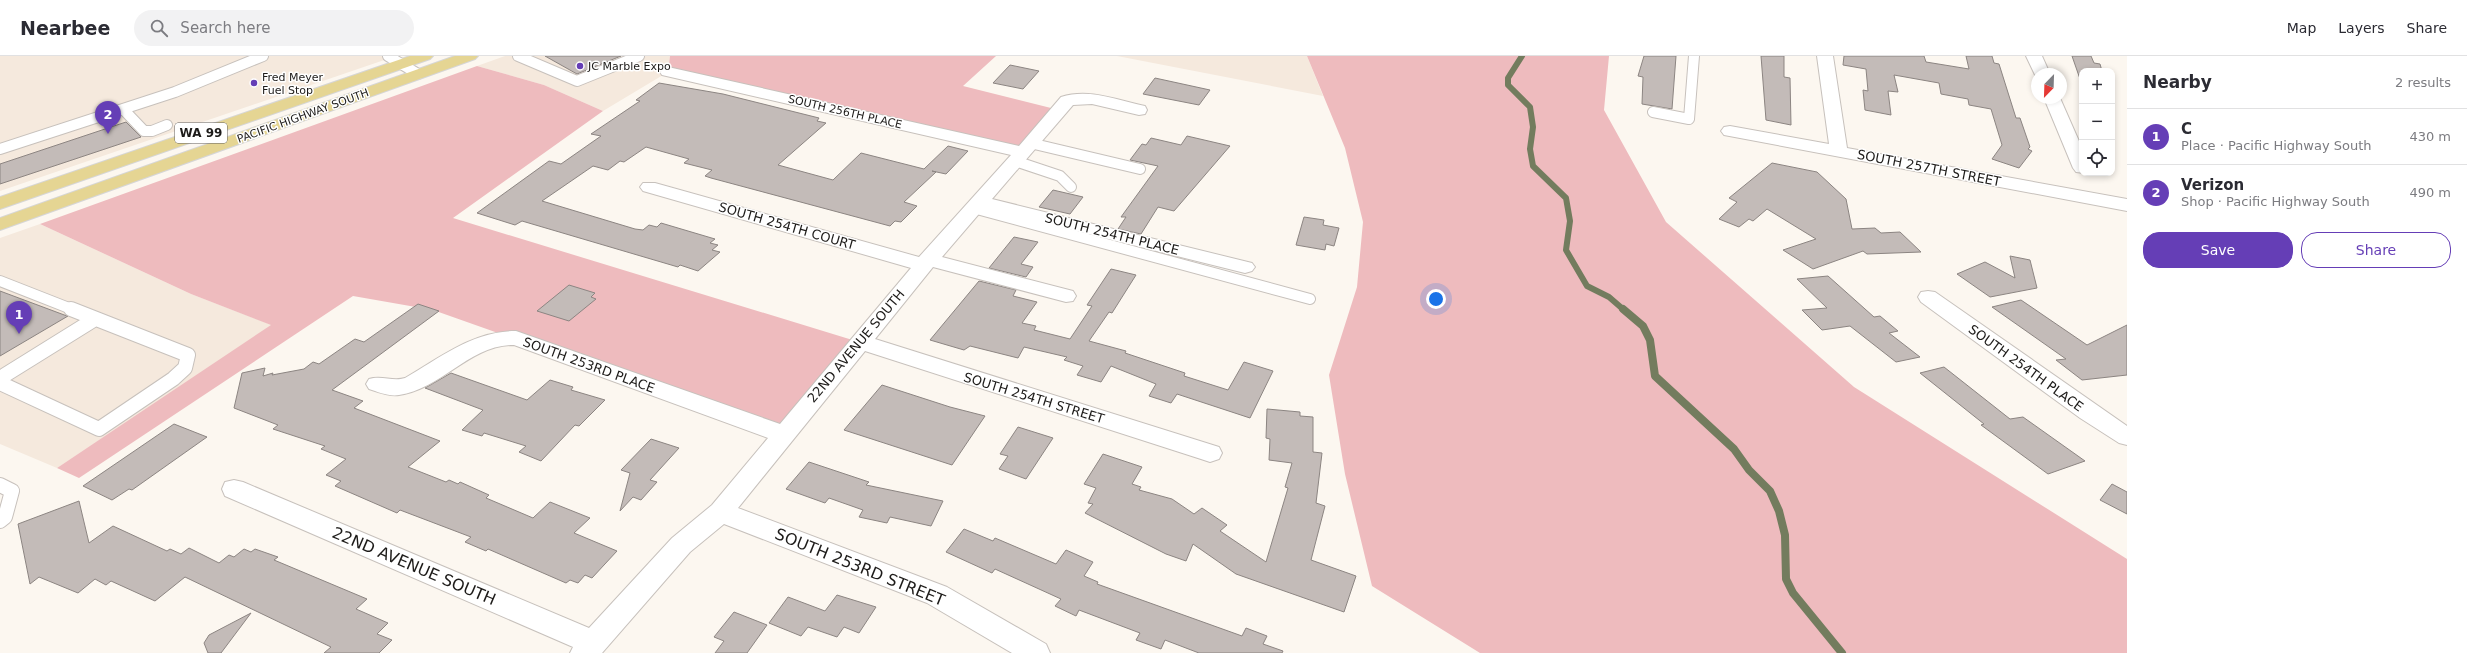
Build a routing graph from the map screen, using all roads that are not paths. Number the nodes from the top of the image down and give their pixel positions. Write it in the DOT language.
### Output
graph roads {
  1 [pos="263,56"];
  2 [pos="425,56"];
  3 [pos="470,56"];
  4 [pos="518,56"];
  5 [pos="639,56"];
  6 [pos="1694,56"];
  7 [pos="1825,56"];
  8 [pos="2034,56"];
  9 [pos="395,60"];
  10 [pos="2039,68"];
  11 [pos="668,72"];
  12 [pos="418,74"];
  13 [pos="2055,104"];
  14 [pos="123,109"];
  15 [pos="1139,110"];
  16 [pos="1653,112"];
  17 [pos="167,125"];
  18 [pos="1730,131"];
  19 [pos="0,149"];
  20 [pos="1839,151"];
  21 [pos="1023,152"];
  22 [pos="2079,161"];
  23 [pos="1140,169"];
  24 [pos="2085,176"];
  25 [pos="649,187"];
  26 [pos="1071,187"];
  27 [pos="2095,199"];
  28 [pos="0,203"];
  29 [pos="976,205"];
  30 [pos="2127,205"];
  31 [pos="0,224"];
  32 [pos="926,262"];
  33 [pos="1245,267"];
  34 [pos="0,281"];
  35 [pos="1066,296"];
  36 [pos="1928,297"];
  37 [pos="1310,299"];
  38 [pos="95,318"];
  39 [pos="859,342"];
  40 [pos="377,384"];
  41 [pos="782,434"];
  42 [pos="2127,437"];
  43 [pos="1210,453"];
  44 [pos="0,485"];
  45 [pos="234,489"];
  46 [pos="720,512"];
  47 [pos="0,521"];
  48 [pos="589,648"];
  49 [pos="1036,653"];
  1 -- 14 [label="lane"];
  2 -- 9 [label="main road, PACIFIC HIGHWAY SOUTH / WA 99"];
  3 -- 12 [label="main road, PACIFIC HIGHWAY SOUTH / WA 99"];
  4 -- 5 [label="lane"];
  6 -- 16 [label="lane"];
  7 -- 20 [label="street"];
  8 -- 10 [label="street"];
  9 -- 12 [label="lane"];
  9 -- 28 [label="main road, PACIFIC HIGHWAY SOUTH / WA 99"];
  11 -- 21 [label="street, SOUTH 256TH PLACE"];
  12 -- 31 [label="main road, PACIFIC HIGHWAY SOUTH / WA 99"];
  13 -- 22 [label="street"];
  14 -- 17 [label="lane"];
  14 -- 19 [label="lane"];
  15 -- 21 [label="street, 22ND AVENUE SOUTH"];
  18 -- 20 [label="street, SOUTH 257TH STREET"];
  20 -- 27 [label="street, SOUTH 257TH STREET"];
  21 -- 23 [label="lane"];
  21 -- 26 [label="lane"];
  21 -- 29 [label="street, 22ND AVENUE SOUTH"];
  24 -- 27 [label="street"];
  25 -- 32 [label="street, SOUTH 254TH COURT"];
  27 -- 30 [label="street, SOUTH 257TH STREET"];
  29 -- 32 [label="street, 22ND AVENUE SOUTH"];
  29 -- 33 [label="street, SOUTH 254TH PLACE"];
  29 -- 37 [label="lane"];
  32 -- 35 [label="street"];
  32 -- 39 [label="street, 22ND AVENUE SOUTH"];
  34 -- 38 [label="lane"];
  36 -- 42 [label="street, SOUTH 254TH PLACE"];
  38 -- 38 [label="lane"];
  39 -- 41 [label="street, 22ND AVENUE SOUTH"];
  39 -- 43 [label="street, SOUTH 254TH STREET"];
  40 -- 41 [label="street, SOUTH 253RD PLACE"];
  41 -- 46 [label="street, 22ND AVENUE SOUTH"];
  44 -- 47 [label="lane"];
  45 -- 48 [label="street, 22ND AVENUE SOUTH"];
  46 -- 48 [label="street, 22ND AVENUE SOUTH"];
  46 -- 49 [label="street, SOUTH 253RD STREET"];
}
